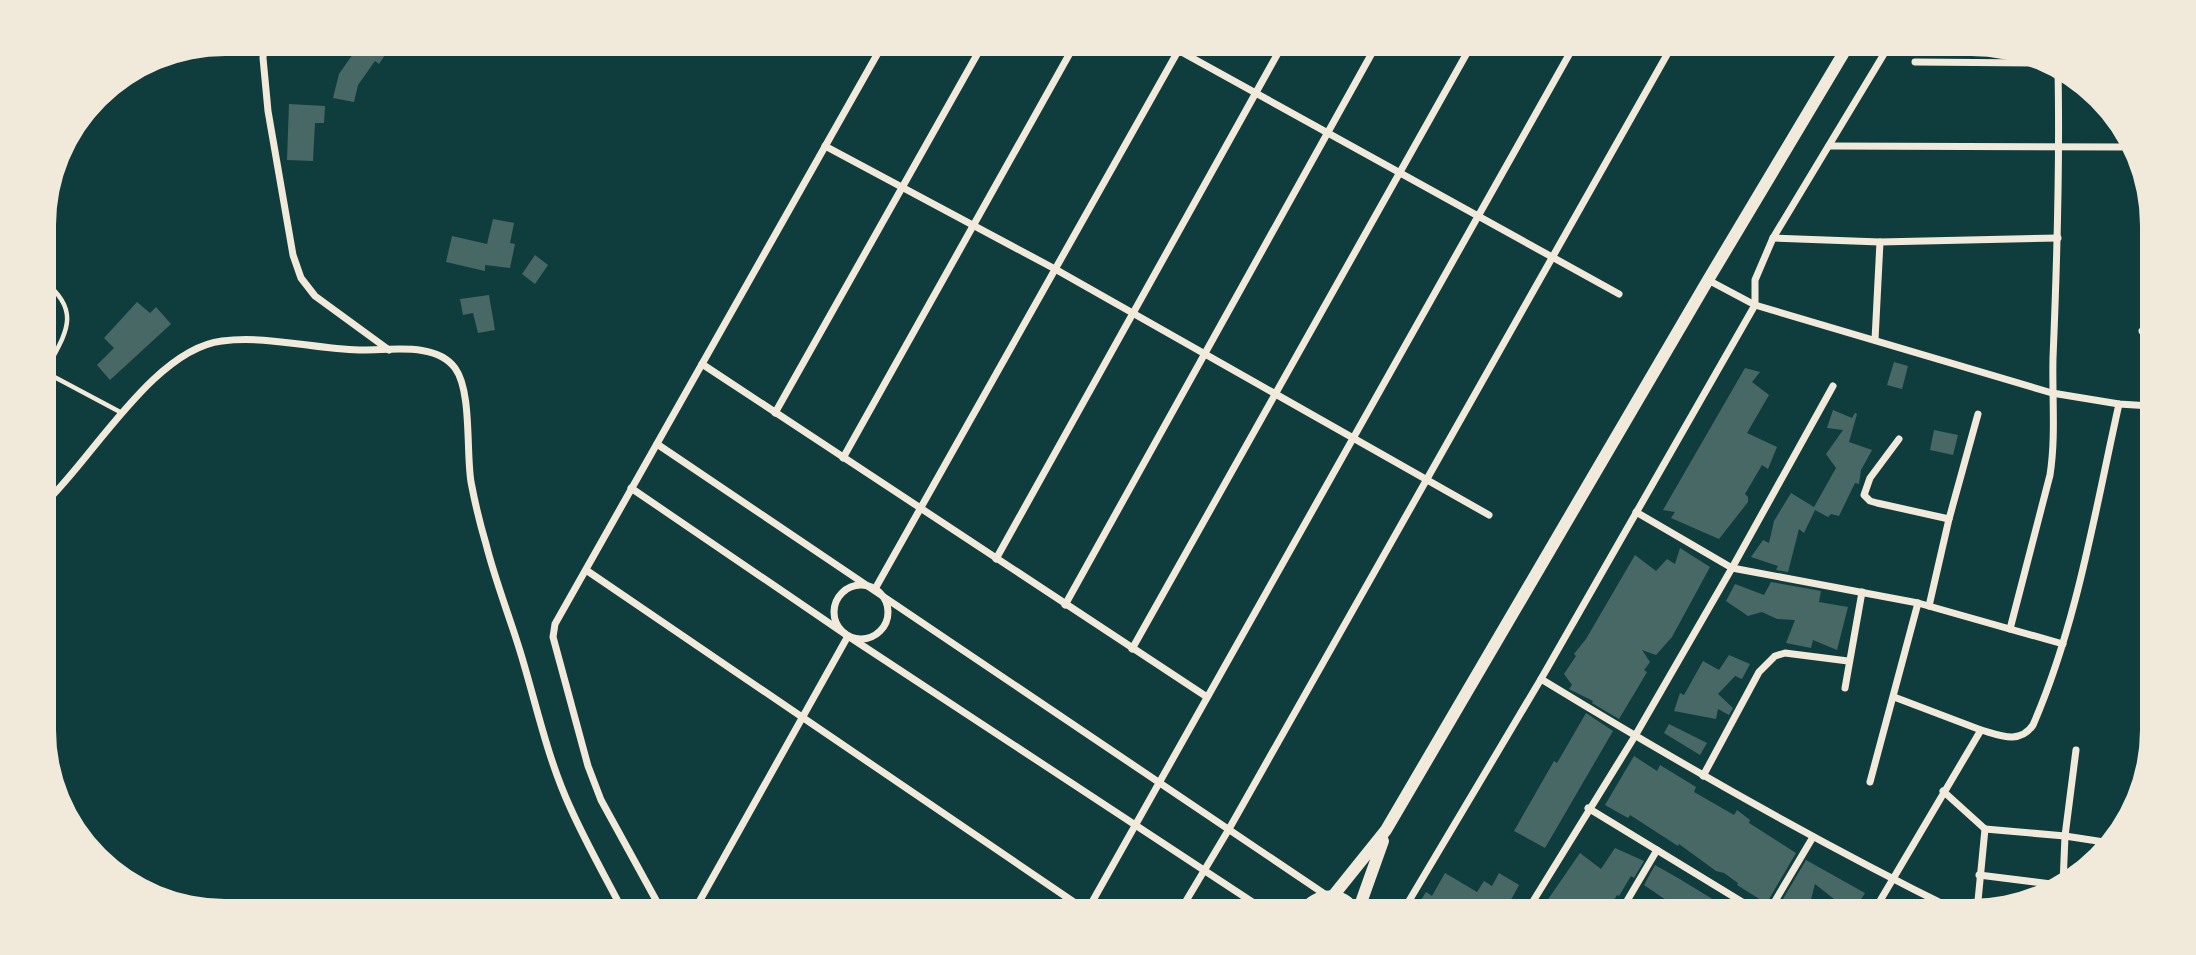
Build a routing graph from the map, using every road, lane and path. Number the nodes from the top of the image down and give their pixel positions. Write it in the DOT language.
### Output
graph roads {
  1 [pos="262,56"];
  2 [pos="876,56"];
  3 [pos="976,56"];
  4 [pos="1068,56"];
  5 [pos="1175,56"];
  6 [pos="1195,56"];
  7 [pos="1276,56"];
  8 [pos="1370,56"];
  9 [pos="1465,56"];
  10 [pos="1568,56"];
  11 [pos="1666,56"];
  12 [pos="1842,56"];
  13 [pos="1883,56"];
  14 [pos="1915,62"];
  15 [pos="2017,63"];
  16 [pos="2058,80"];
  17 [pos="1255,93"];
  18 [pos="1328,132"];
  19 [pos="825,146"];
  20 [pos="1829,146"];
  21 [pos="2059,146"];
  22 [pos="2121,148"];
  23 [pos="1400,172"];
  24 [pos="902,188"];
  25 [pos="1480,216"];
  26 [pos="973,226"];
  27 [pos="1773,238"];
  28 [pos="2058,238"];
  29 [pos="1880,243"];
  30 [pos="1552,256"];
  31 [pos="1055,269"];
  32 [pos="1708,280"];
  33 [pos="56,292"];
  34 [pos="1619,294"];
  35 [pos="1755,305"];
  36 [pos="1132,314"];
  37 [pos="1875,340"];
  38 [pos="56,351"];
  39 [pos="390,351"];
  40 [pos="1204,355"];
  41 [pos="702,364"];
  42 [pos="56,378"];
  43 [pos="1833,386"];
  44 [pos="2052,393"];
  45 [pos="1275,395"];
  46 [pos="2119,404"];
  47 [pos="2140,405"];
  48 [pos="122,413"];
  49 [pos="775,413"];
  50 [pos="1978,414"];
  51 [pos="1899,439"];
  52 [pos="1353,440"];
  53 [pos="657,443"];
  54 [pos="843,458"];
  55 [pos="1426,478"];
  56 [pos="631,488"];
  57 [pos="56,492"];
  58 [pos="920,509"];
  59 [pos="1636,512"];
  60 [pos="1489,515"];
  61 [pos="1948,519"];
  62 [pos="996,559"];
  63 [pos="1732,568"];
  64 [pos="586,570"];
  65 [pos="875,589"];
  66 [pos="1862,592"];
  67 [pos="1918,603"];
  68 [pos="1065,605"];
  69 [pos="1928,606"];
  70 [pos="2010,629"];
  71 [pos="848,636"];
  72 [pos="2063,644"];
  73 [pos="1132,649"];
  74 [pos="1848,661"];
  75 [pos="1541,678"];
  76 [pos="1845,688"];
  77 [pos="1894,697"];
  78 [pos="1207,698"];
  79 [pos="803,717"];
  80 [pos="1981,730"];
  81 [pos="1635,736"];
  82 [pos="2076,750"];
  83 [pos="1703,776"];
  84 [pos="1160,781"];
  85 [pos="1870,782"];
  86 [pos="1943,791"];
  87 [pos="1588,808"];
  88 [pos="1135,826"];
  89 [pos="1229,829"];
  90 [pos="1985,829"];
  91 [pos="1386,830"];
  92 [pos="2065,836"];
  93 [pos="1813,837"];
  94 [pos="2099,841"];
  95 [pos="1657,850"];
  96 [pos="1203,870"];
  97 [pos="2062,873"];
  98 [pos="1979,875"];
  99 [pos="1892,879"];
  100 [pos="2045,882"];
  101 [pos="1330,896"];
  102 [pos="616,899"];
  103 [pos="655,899"];
  104 [pos="701,899"];
  105 [pos="1069,899"];
  106 [pos="1094,899"];
  107 [pos="1187,899"];
  108 [pos="1248,899"];
  109 [pos="1316,899"];
  110 [pos="1343,899"];
  111 [pos="1361,899"];
  112 [pos="1410,899"];
  113 [pos="1534,899"];
  114 [pos="1628,899"];
  115 [pos="1738,899"];
  116 [pos="1776,899"];
  117 [pos="1881,899"];
  118 [pos="1933,899"];
  119 [pos="1978,899"];
  1 -- 39 [label="street"];
  2 -- 19 [label="street"];
  3 -- 24 [label="street"];
  4 -- 26 [label="street"];
  5 -- 31 [label="street"];
  6 -- 17 [label="street"];
  7 -- 17 [label="street"];
  8 -- 18 [label="street"];
  9 -- 23 [label="street"];
  10 -- 25 [label="street"];
  11 -- 30 [label="street"];
  12 -- 32 [label="main road"];
  13 -- 20 [label="street"];
  14 -- 15 [label="street"];
  16 -- 21 [label="street"];
  17 -- 18 [label="street"];
  17 -- 36 [label="street"];
  18 -- 23 [label="street"];
  18 -- 40 [label="street"];
  19 -- 24 [label="street"];
  19 -- 41 [label="street"];
  20 -- 21 [label="street"];
  20 -- 27 [label="street"];
  21 -- 22 [label="street"];
  21 -- 28 [label="street"];
  23 -- 25 [label="street"];
  23 -- 45 [label="street"];
  24 -- 26 [label="street"];
  24 -- 49 [label="street"];
  25 -- 30 [label="street"];
  25 -- 52 [label="street"];
  26 -- 31 [label="street"];
  26 -- 54 [label="street"];
  27 -- 29 [label="street"];
  27 -- 35 [label="street"];
  28 -- 29 [label="street"];
  28 -- 44 [label="street"];
  29 -- 37 [label="street"];
  30 -- 34 [label="street"];
  30 -- 55 [label="street"];
  31 -- 36 [label="street"];
  31 -- 58 [label="street"];
  32 -- 35 [label="street"];
  32 -- 91 [label="main road"];
  33 -- 38 [label="lane"];
  35 -- 37 [label="street"];
  35 -- 59 [label="street"];
  36 -- 40 [label="street"];
  36 -- 62 [label="street"];
  37 -- 44 [label="street"];
  39 -- 48 [label="street"];
  39 -- 102 [label="street"];
  40 -- 45 [label="street"];
  40 -- 68 [label="street"];
  41 -- 49 [label="street"];
  41 -- 53 [label="street"];
  42 -- 48 [label="lane"];
  43 -- 63 [label="street"];
  44 -- 46 [label="street"];
  44 -- 70 [label="street"];
  45 -- 52 [label="street"];
  45 -- 73 [label="street"];
  46 -- 47 [label="street"];
  46 -- 72 [label="street"];
  48 -- 57 [label="street"];
  49 -- 54 [label="street"];
  50 -- 61 [label="street"];
  51 -- 61 [label="street"];
  52 -- 55 [label="street"];
  52 -- 78 [label="street"];
  53 -- 56 [label="street"];
  53 -- 65 [label="street"];
  54 -- 58 [label="street"];
  55 -- 60 [label="street"];
  55 -- 89 [label="street"];
  56 -- 64 [label="street"];
  56 -- 71 [label="street"];
  58 -- 62 [label="street"];
  58 -- 65 [label="street"];
  59 -- 63 [label="street"];
  59 -- 75 [label="street"];
  61 -- 69 [label="street"];
  62 -- 68 [label="street"];
  63 -- 66 [label="street"];
  63 -- 81 [label="street"];
  64 -- 79 [label="street"];
  64 -- 103 [label="street"];
  65 -- 71 [label="street"];
  65 -- 71 [label="street"];
  65 -- 84 [label="street"];
  66 -- 67 [label="street"];
  66 -- 74 [label="street"];
  67 -- 69 [label="street"];
  67 -- 77 [label="street"];
  68 -- 73 [label="street"];
  69 -- 70 [label="street"];
  70 -- 72 [label="street"];
  71 -- 79 [label="street"];
  71 -- 88 [label="street"];
  72 -- 80 [label="street"];
  73 -- 78 [label="street"];
  74 -- 76 [label="street"];
  74 -- 83 [label="street"];
  75 -- 81 [label="street"];
  75 -- 112 [label="street"];
  77 -- 80 [label="street"];
  77 -- 85 [label="street"];
  78 -- 84 [label="street"];
  79 -- 104 [label="street"];
  79 -- 105 [label="street"];
  80 -- 86 [label="street"];
  81 -- 83 [label="street"];
  81 -- 87 [label="street"];
  82 -- 92 [label="street"];
  83 -- 93 [label="street"];
  84 -- 88 [label="street"];
  84 -- 89 [label="street"];
  86 -- 90 [label="street"];
  86 -- 99 [label="street"];
  87 -- 95 [label="street"];
  87 -- 113 [label="street"];
  88 -- 96 [label="street"];
  88 -- 106 [label="street"];
  89 -- 96 [label="street"];
  89 -- 101 [label="street"];
  90 -- 92 [label="street"];
  90 -- 98 [label="street"];
  91 -- 101 [label="main road"];
  91 -- 111 [label="main road"];
  92 -- 94 [label="street"];
  92 -- 97 [label="street"];
  93 -- 99 [label="street"];
  93 -- 116 [label="street"];
  95 -- 114 [label="street"];
  95 -- 115 [label="street"];
  96 -- 107 [label="street"];
  96 -- 108 [label="street"];
  98 -- 100 [label="street"];
  98 -- 119 [label="street"];
  99 -- 117 [label="street"];
  99 -- 118 [label="street"];
  101 -- 109 [label="main road"];
  101 -- 110 [label="main road"];
}
